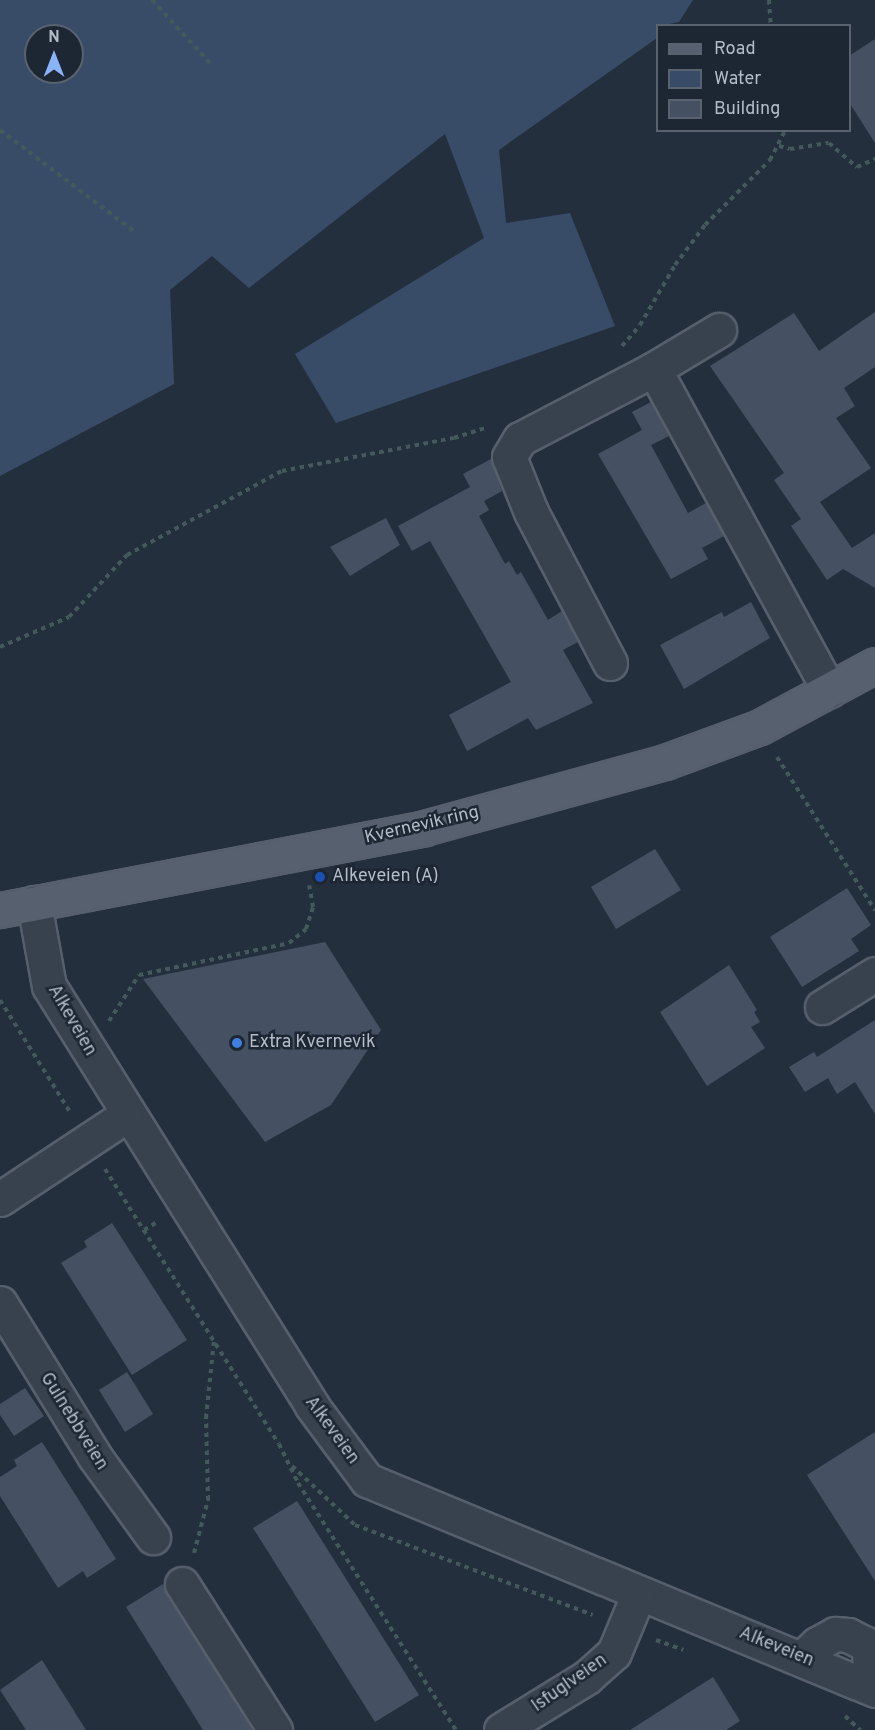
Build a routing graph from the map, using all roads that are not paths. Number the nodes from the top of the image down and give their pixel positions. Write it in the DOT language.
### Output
graph roads {
  1 [pos="719,330"];
  2 [pos="654,369"];
  3 [pos="610,663"];
  4 [pos="875,665"];
  5 [pos="829,690"];
  6 [pos="34,903"];
  7 [pos="0,910"];
  8 [pos="875,974"];
  9 [pos="822,1007"];
  10 [pos="127,1115"];
  11 [pos="0,1199"];
  12 [pos="0,1303"];
  13 [pos="153,1537"];
  14 [pos="182,1584"];
  15 [pos="639,1593"];
  16 [pos="873,1688"];
  17 [pos="275,1730"];
  18 [pos="501,1730"];
  1 -- 2 [label="street"];
  2 -- 3 [label="street"];
  2 -- 5 [label="street"];
  4 -- 5 [label="main road, Kvernevik ring"];
  5 -- 6 [label="main road, Kvernevik ring"];
  6 -- 7 [label="main road, Kvernevik ring"];
  6 -- 10 [label="street, Alkeveien"];
  8 -- 9 [label="street"];
  10 -- 11 [label="street"];
  10 -- 15 [label="street, Alkeveien"];
  12 -- 13 [label="street, Gulnebbveien"];
  14 -- 17 [label="street"];
  15 -- 16 [label="street, Alkeveien"];
  15 -- 18 [label="street, Isfuglveien"];
}
